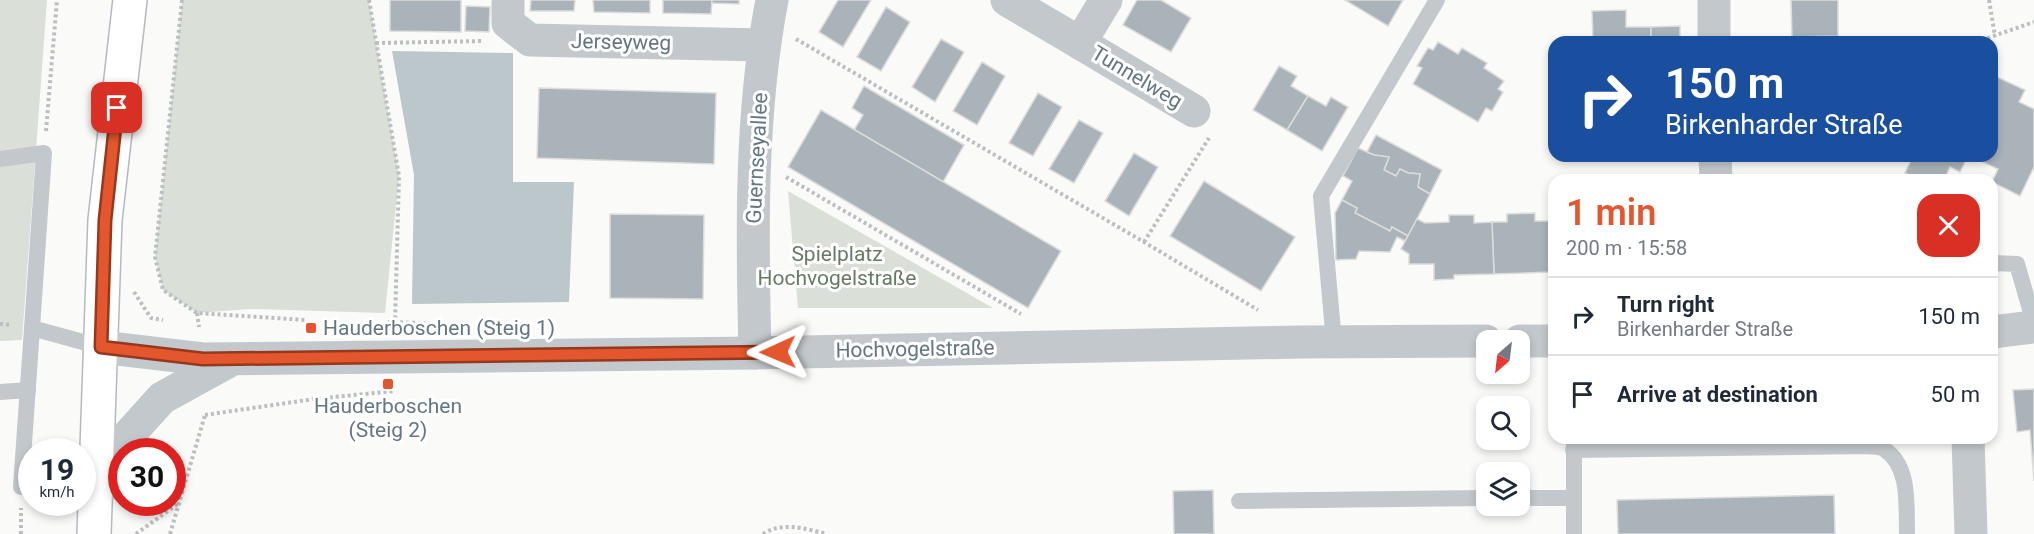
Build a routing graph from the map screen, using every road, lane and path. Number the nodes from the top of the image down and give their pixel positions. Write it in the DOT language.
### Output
graph roads {
  1 [pos="57,0"];
  2 [pos="130,0"];
  3 [pos="182,0"];
  4 [pos="369,0"];
  5 [pos="508,0"];
  6 [pos="772,0"];
  7 [pos="1007,0"];
  8 [pos="1106,0"];
  9 [pos="1437,0"];
  10 [pos="1714,0"];
  11 [pos="1989,0"];
  12 [pos="2034,22"];
  13 [pos="1714,36"];
  14 [pos="1995,36"];
  15 [pos="530,40"];
  16 [pos="776,40"];
  17 [pos="376,43"];
  18 [pos="1080,43"];
  19 [pos="1194,111"];
  20 [pos="44,153"];
  21 [pos="0,159"];
  22 [pos="776,172"];
  23 [pos="1144,242"];
  24 [pos="1998,263"];
  25 [pos="130,287"];
  26 [pos="1259,311"];
  27 [pos="197,313"];
  28 [pos="1022,314"];
  29 [pos="306,320"];
  30 [pos="170,322"];
  31 [pos="388,322"];
  32 [pos="2034,325"];
  33 [pos="190,327"];
  34 [pos="32,328"];
  35 [pos="1998,331"];
  36 [pos="1476,341"];
  37 [pos="1530,341"];
  38 [pos="1548,341"];
  39 [pos="1334,342"];
  40 [pos="101,347"];
  41 [pos="754,353"];
  42 [pos="235,358"];
  43 [pos="204,375"];
  44 [pos="407,389"];
  45 [pos="28,390"];
  46 [pos="0,392"];
  47 [pos="205,415"];
  48 [pos="25,438"];
  49 [pos="1574,444"];
  50 [pos="1968,444"];
  51 [pos="186,479"];
  52 [pos="97,496"];
  53 [pos="1476,498"];
  54 [pos="1530,498"];
  55 [pos="1573,498"];
  56 [pos="1239,501"];
  57 [pos="161,516"];
  58 [pos="175,516"];
  59 [pos="94,534"];
  60 [pos="136,534"];
  61 [pos="170,534"];
  62 [pos="763,534"];
  63 [pos="827,534"];
  64 [pos="1574,534"];
  65 [pos="1907,534"];
  66 [pos="1971,534"];
  1 -- 20 [label="path"];
  2 -- 40 [label="main road"];
  3 -- 27 [label="path"];
  4 -- 17 [label="path"];
  5 -- 15 [label="street"];
  6 -- 16 [label="street, Guernseyallee"];
  7 -- 18 [label="street, Tunnelweg"];
  8 -- 18 [label="street, Tunnelweg"];
  9 -- 39 [label="lane"];
  10 -- 13 [label="street"];
  11 -- 14 [label="path"];
  12 -- 14 [label="path"];
  15 -- 16 [label="street, Jerseyweg"];
  15 -- 17 [label="path"];
  16 -- 23 [label="path"];
  16 -- 41 [label="street, Guernseyallee"];
  17 -- 31 [label="path"];
  18 -- 19 [label="street, Tunnelweg"];
  19 -- 23 [label="path"];
  20 -- 21 [label="lane"];
  20 -- 34 [label="lane"];
  22 -- 28 [label="path"];
  23 -- 26 [label="path"];
  24 -- 32 [label="lane"];
  25 -- 30 [label="path"];
  27 -- 29 [label="path"];
  27 -- 33 [label="path"];
  32 -- 35 [label="street"];
  34 -- 40 [label="lane"];
  34 -- 45 [label="lane"];
  36 -- 39 [label="street, Hochvogelstraße"];
  37 -- 38 [label="street"];
  39 -- 41 [label="street, Hochvogelstraße"];
  40 -- 42 [label="street, Hochvogelstraße"];
  40 -- 52 [label="main road"];
  41 -- 42 [label="street, Hochvogelstraße"];
  42 -- 43 [label="street, Hochvogelstraße"];
  43 -- 47 [label="path"];
  43 -- 52 [label="street, Hochvogelstraße"];
  44 -- 47 [label="path"];
  45 -- 46 [label="lane"];
  45 -- 48 [label="lane"];
  47 -- 51 [label="path"];
  49 -- 55 [label="lane"];
  49 -- 65 [label="lane"];
  50 -- 66 [label="street"];
  52 -- 59 [label="main road"];
  53 -- 56 [label="lane"];
  54 -- 55 [label="lane"];
  55 -- 64 [label="lane"];
  57 -- 60 [label="path"];
  58 -- 61 [label="path"];
  62 -- 63 [label="path"];
}
